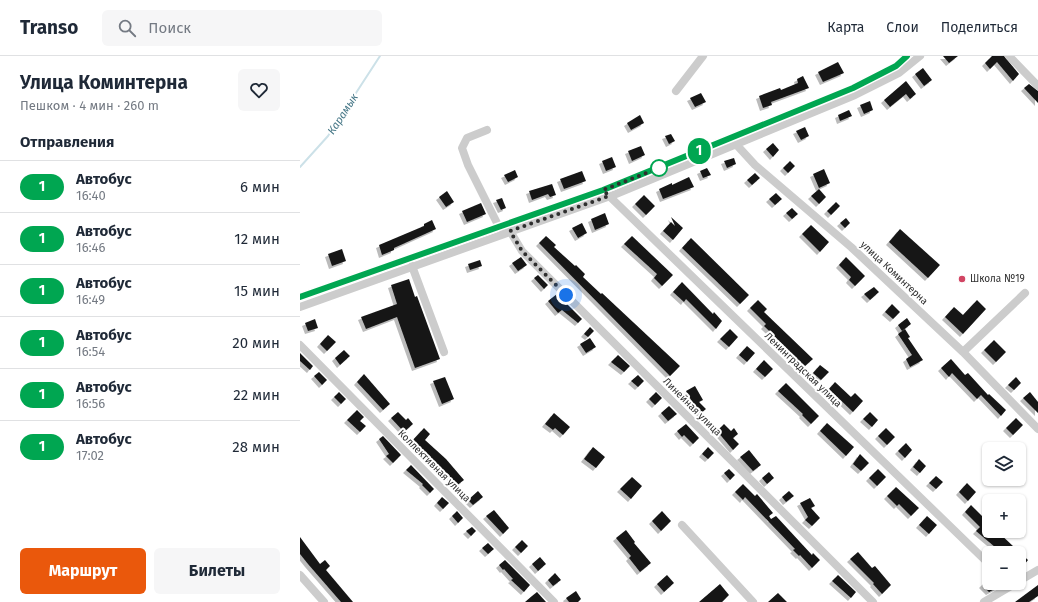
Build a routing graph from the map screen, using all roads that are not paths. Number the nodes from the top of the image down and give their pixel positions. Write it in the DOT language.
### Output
graph roads {
  1 [pos="703,56"];
  2 [pos="907,56"];
  3 [pos="920,56"];
  4 [pos="1009,56"];
  5 [pos="1038,86"];
  6 [pos="676,91"];
  7 [pos="487,130"];
  8 [pos="733,141"];
  9 [pos="606,193"];
  10 [pos="499,227"];
  11 [pos="510,231"];
  12 [pos="412,266"];
  13 [pos="1025,293"];
  14 [pos="300,297"];
  15 [pos="300,306"];
  16 [pos="300,345"];
  17 [pos="444,352"];
  18 [pos="962,352"];
  19 [pos="1038,429"];
  20 [pos="682,525"];
  21 [pos="982,557"];
  22 [pos="1038,570"];
  23 [pos="300,574"];
  24 [pos="1026,577"];
  25 [pos="1003,590"];
  26 [pos="324,602"];
  27 [pos="554,602"];
  28 [pos="753,602"];
  29 [pos="873,602"];
  30 [pos="984,602"];
  1 -- 6 [label="street"];
  2 -- 8 [label="street"];
  3 -- 8 [label="street"];
  4 -- 5 [label="street"];
  7 -- 10 [label="street"];
  8 -- 9 [label="street"];
  8 -- 18 [label="street, улица Коминтерна"];
  9 -- 10 [label="street"];
  9 -- 11 [label="street"];
  9 -- 21 [label="street, Ленинградская улица"];
  10 -- 11 [label="street"];
  10 -- 14 [label="street"];
  11 -- 12 [label="street"];
  11 -- 29 [label="street, Линейная улица"];
  12 -- 15 [label="street"];
  12 -- 17 [label="street"];
  13 -- 18 [label="street"];
  16 -- 27 [label="street, Коллективная улица"];
  18 -- 19 [label="street, улица Коминтерна"];
  20 -- 28 [label="street"];
  22 -- 24 [label="street"];
  23 -- 26 [label="street"];
  25 -- 30 [label="street"];
}
